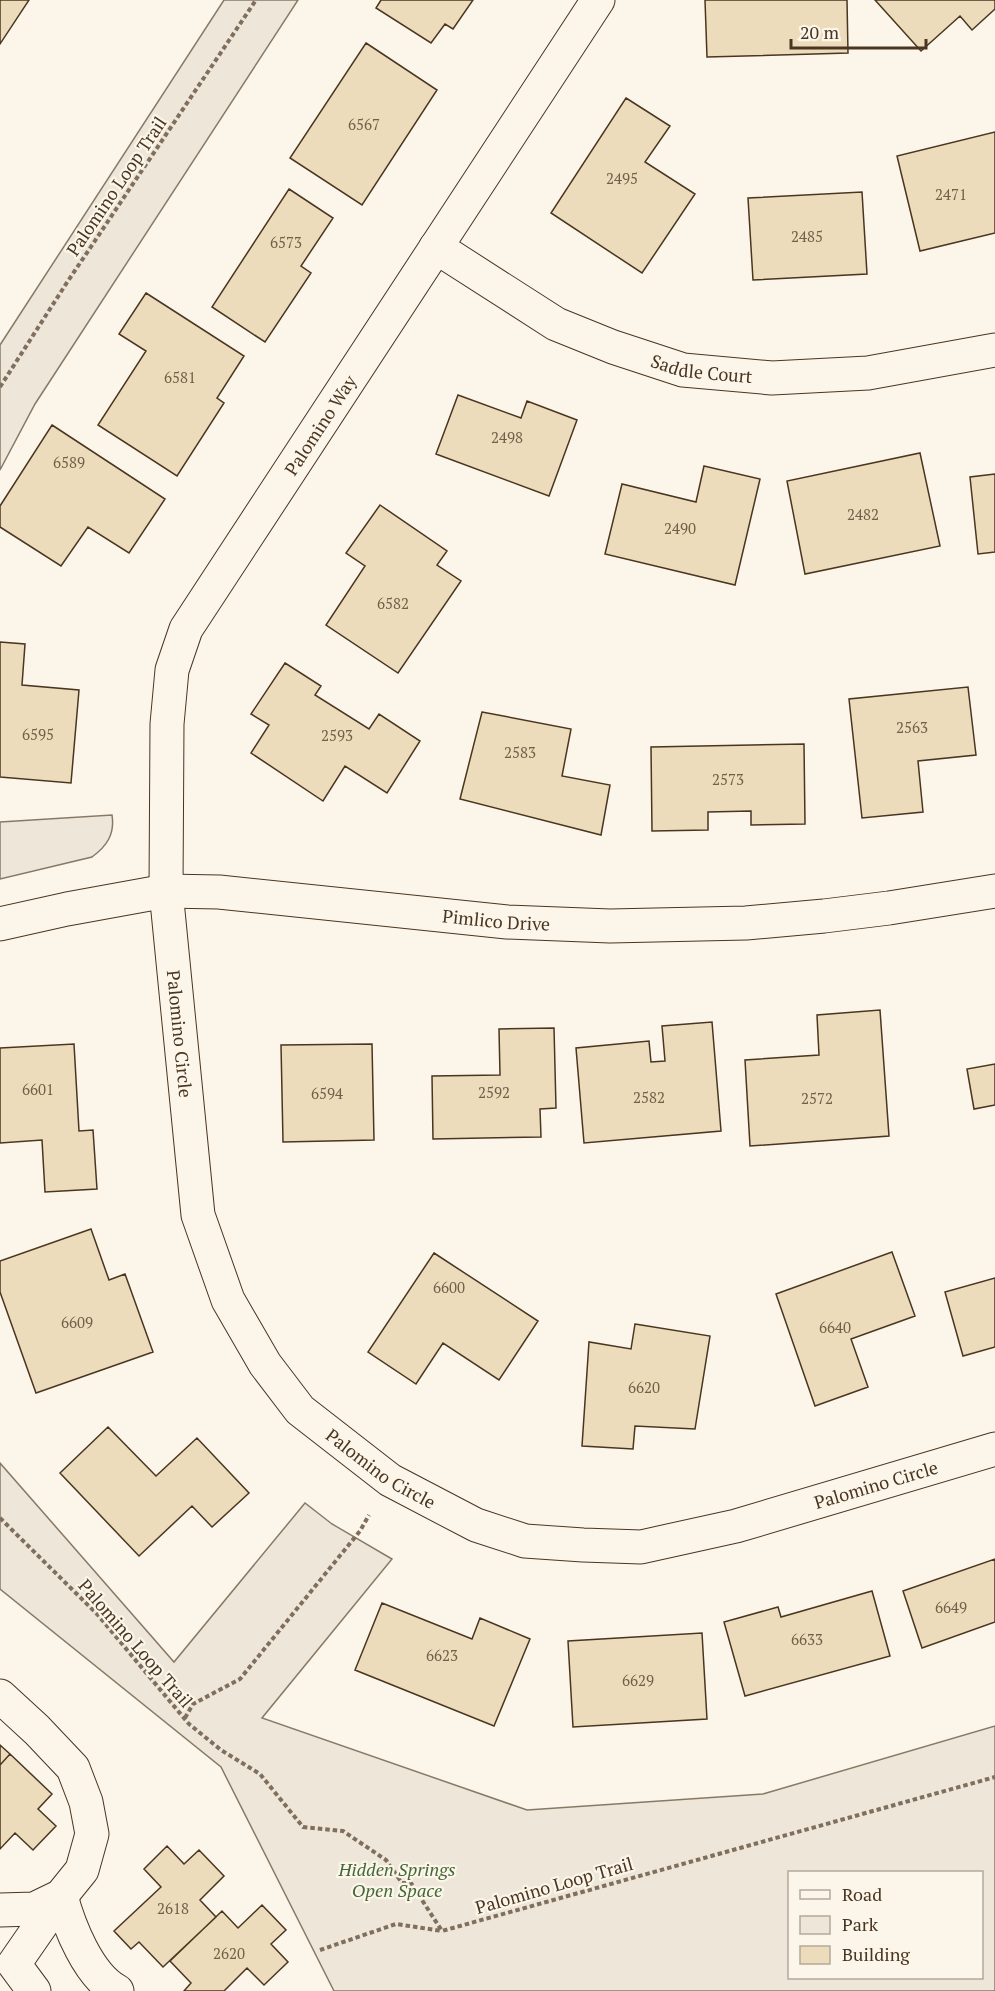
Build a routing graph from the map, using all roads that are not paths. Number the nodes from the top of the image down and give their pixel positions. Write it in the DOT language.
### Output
graph roads {
  1 [pos="598,0"];
  2 [pos="436,247"];
  3 [pos="995,350"];
  4 [pos="166,891"];
  5 [pos="995,891"];
  6 [pos="0,924"];
  7 [pos="995,1449"];
  8 [pos="0,1696"];
  9 [pos="61,1896"];
  10 [pos="0,1910"];
  11 [pos="7,1962"];
  12 [pos="34,1991"];
  13 [pos="117,1991"];
  1 -- 2 [label="street, Palomino Way"];
  2 -- 3 [label="street, Saddle Court"];
  2 -- 4 [label="street, Palomino Way"];
  4 -- 5 [label="street, Pimlico Drive"];
  4 -- 6 [label="street, Pimlico Drive"];
  4 -- 7 [label="street, Palomino Circle"];
  8 -- 9 [label="street"];
  9 -- 10 [label="street"];
  9 -- 11 [label="street"];
  9 -- 13 [label="street"];
  11 -- 12 [label="street"];
}
